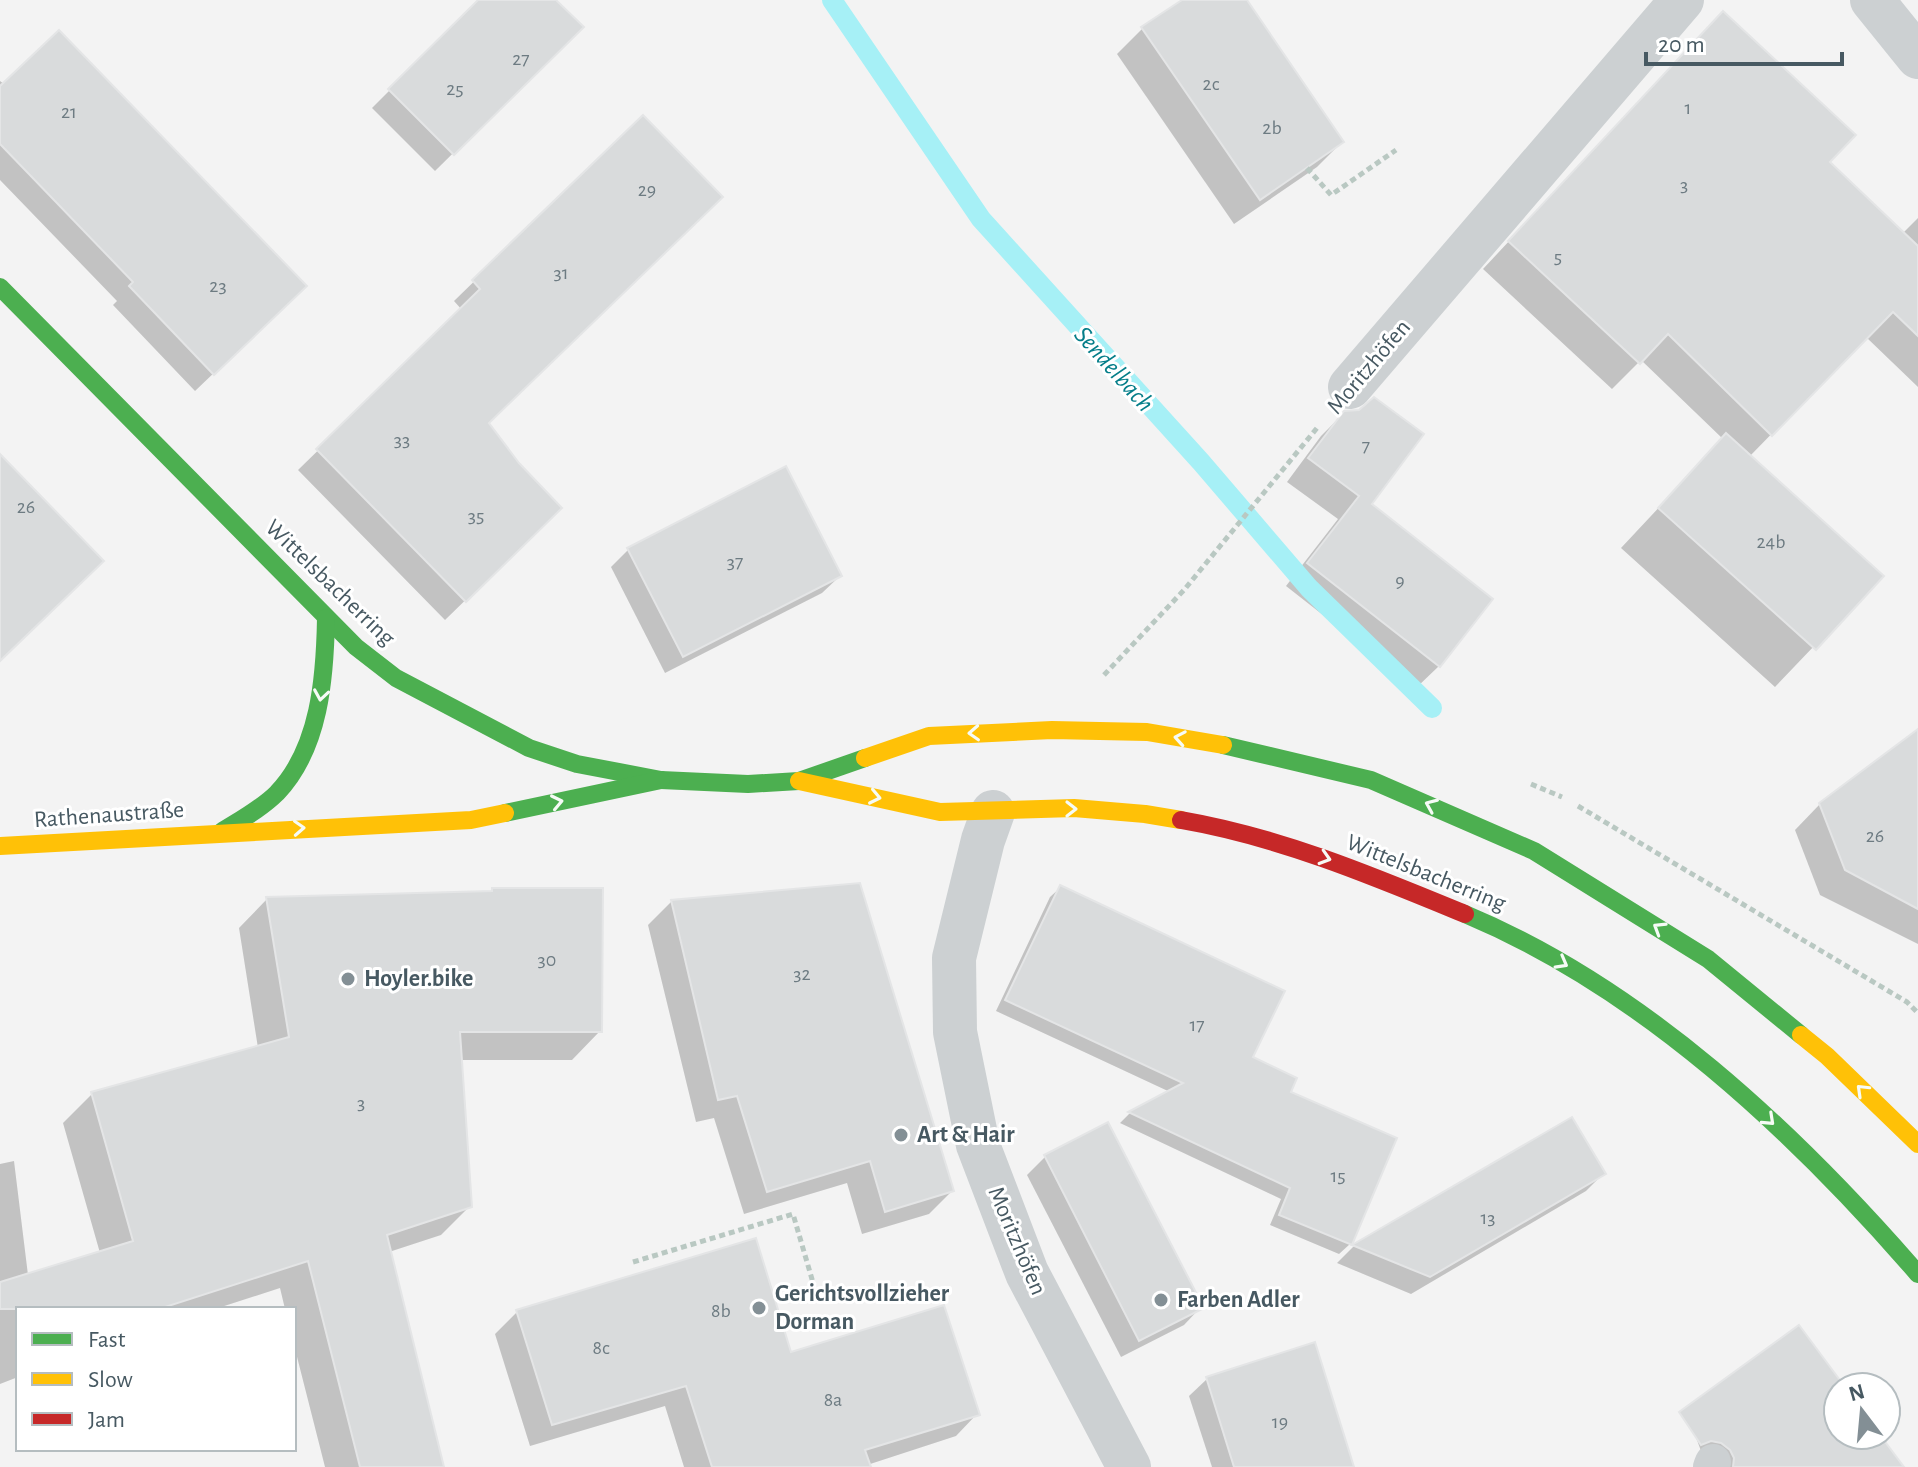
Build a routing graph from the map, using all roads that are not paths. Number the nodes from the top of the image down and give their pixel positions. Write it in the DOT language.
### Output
graph roads {
  1 [pos="1682,0"];
  2 [pos="1872,0"];
  3 [pos="1918,57"];
  4 [pos="0,287"];
  5 [pos="1350,387"];
  6 [pos="326,618"];
  7 [pos="661,780"];
  8 [pos="799,781"];
  9 [pos="993,812"];
  10 [pos="221,832"];
  11 [pos="0,846"];
  12 [pos="1918,1144"];
  13 [pos="1918,1274"];
  14 [pos="1129,1467"];
  1 -- 5 [label="street, Moritzhöfen"];
  2 -- 3 [label="street"];
  4 -- 6 [label="main road, Wittelsbacherring"];
  6 -- 7 [label="main road, Wittelsbacherring"];
  6 -- 10 [label="main road, one-way"];
  7 -- 8 [label="main road, Wittelsbacherring"];
  10 -- 7 [label="main road, Rathenaustraße, one-way"];
  8 -- 9 [label="main road, Wittelsbacherring, one-way"];
  12 -- 8 [label="main road, Wittelsbacherring, one-way"];
  9 -- 13 [label="main road, Wittelsbacherring, one-way"];
  9 -- 14 [label="street, Moritzhöfen"];
  10 -- 11 [label="main road, Rathenaustraße"];
}
